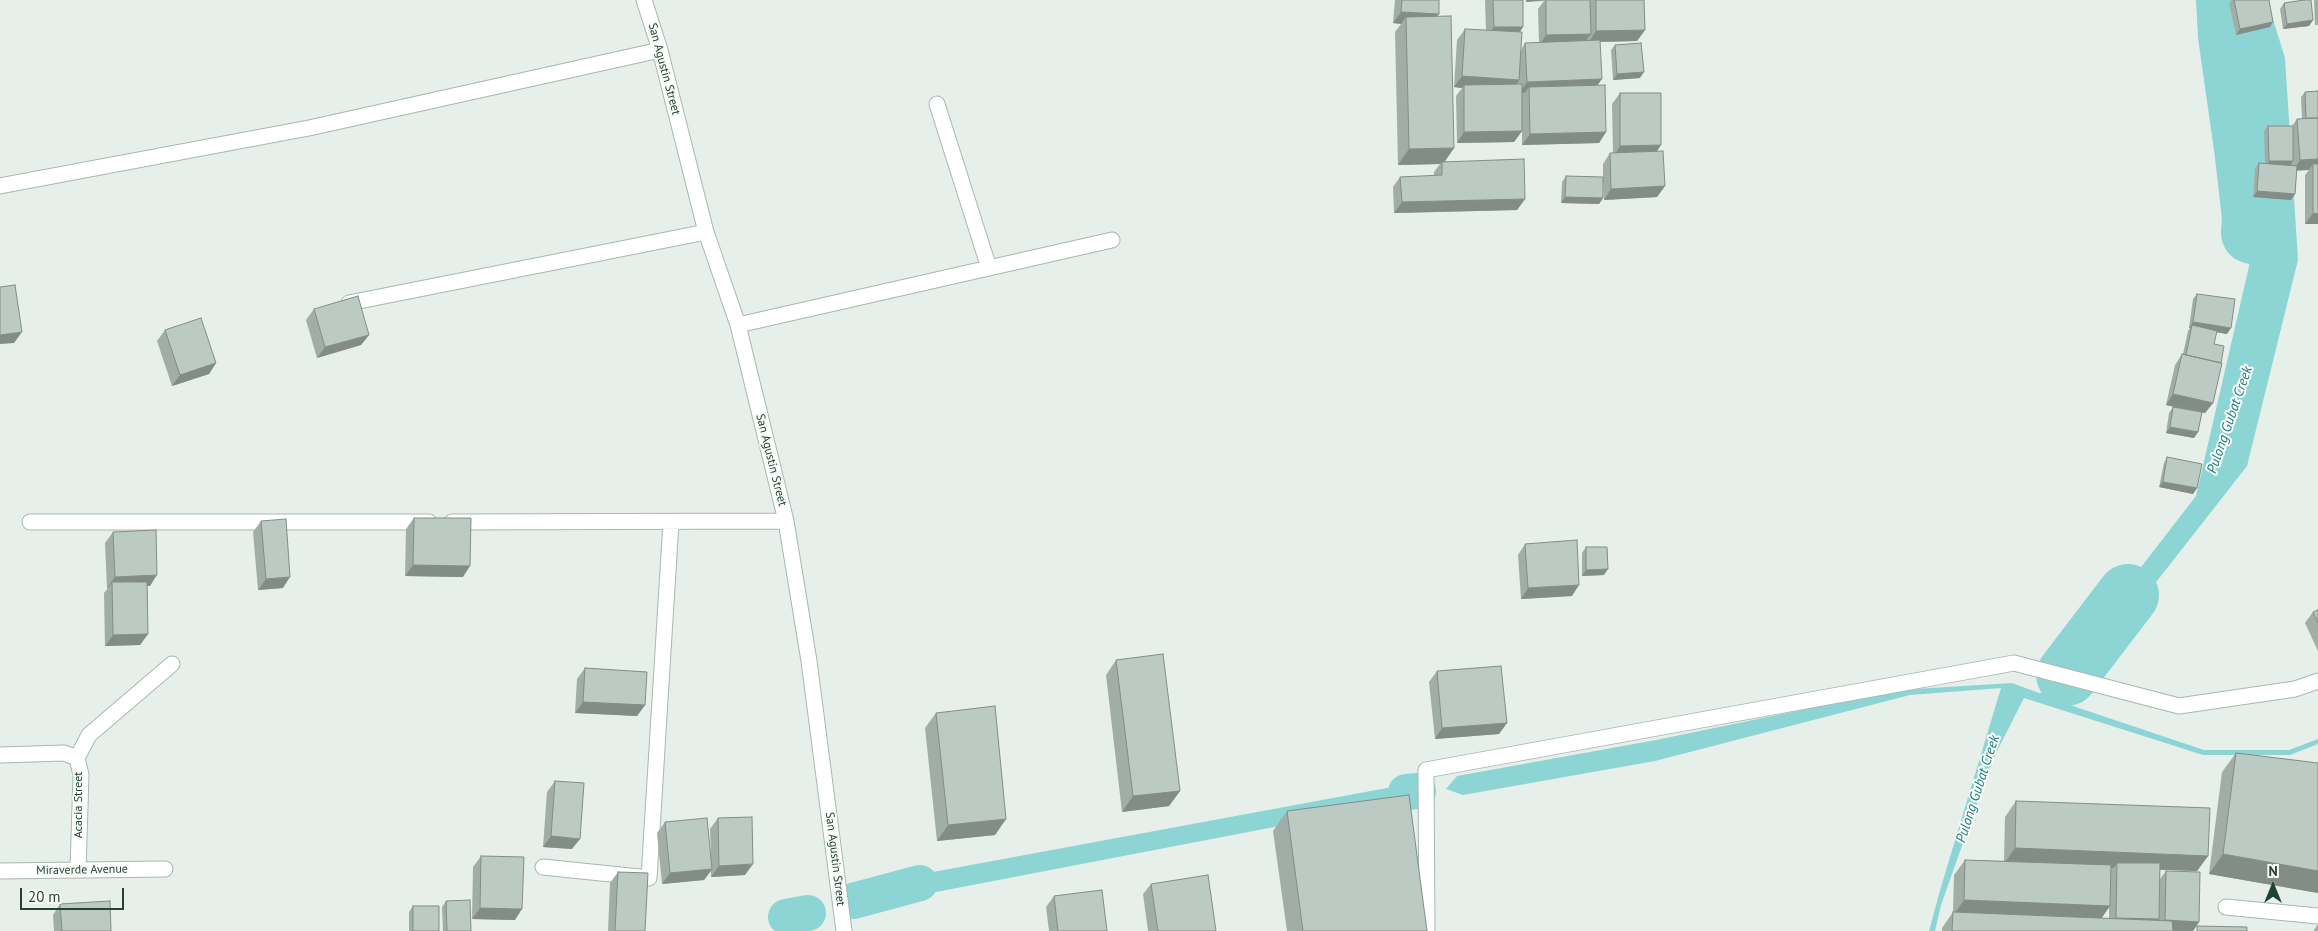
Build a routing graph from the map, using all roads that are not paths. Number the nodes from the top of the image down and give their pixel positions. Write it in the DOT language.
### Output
graph roads {
  1 [pos="644,0"];
  2 [pos="660,50"];
  3 [pos="937,104"];
  4 [pos="0,186"];
  5 [pos="706,232"];
  6 [pos="1112,240"];
  7 [pos="989,268"];
  8 [pos="349,303"];
  9 [pos="738,325"];
  10 [pos="786,521"];
  11 [pos="30,522"];
  12 [pos="671,522"];
  13 [pos="172,664"];
  14 [pos="2318,681"];
  15 [pos="0,756"];
  16 [pos="77,758"];
  17 [pos="543,867"];
  18 [pos="165,869"];
  19 [pos="78,870"];
  20 [pos="0,871"];
  21 [pos="2226,906"];
  22 [pos="2318,916"];
  23 [pos="844,931"];
  24 [pos="1427,931"];
  1 -- 2 [label="street, San Agustin Street"];
  2 -- 4 [label="street"];
  2 -- 5 [label="street, San Agustin Street"];
  3 -- 7 [label="street"];
  5 -- 8 [label="street"];
  5 -- 9 [label="street, San Agustin Street"];
  6 -- 7 [label="street"];
  7 -- 9 [label="street"];
  9 -- 10 [label="street, San Agustin Street"];
  10 -- 12 [label="street"];
  10 -- 23 [label="street, San Agustin Street"];
  11 -- 12 [label="street"];
  12 -- 17 [label="street"];
  13 -- 16 [label="street"];
  14 -- 24 [label="street"];
  15 -- 16 [label="street, Acacia Street"];
  16 -- 19 [label="street, Acacia Street"];
  18 -- 19 [label="street, Miraverde Avenue"];
  19 -- 20 [label="street, Miraverde Avenue"];
  21 -- 22 [label="street"];
}
